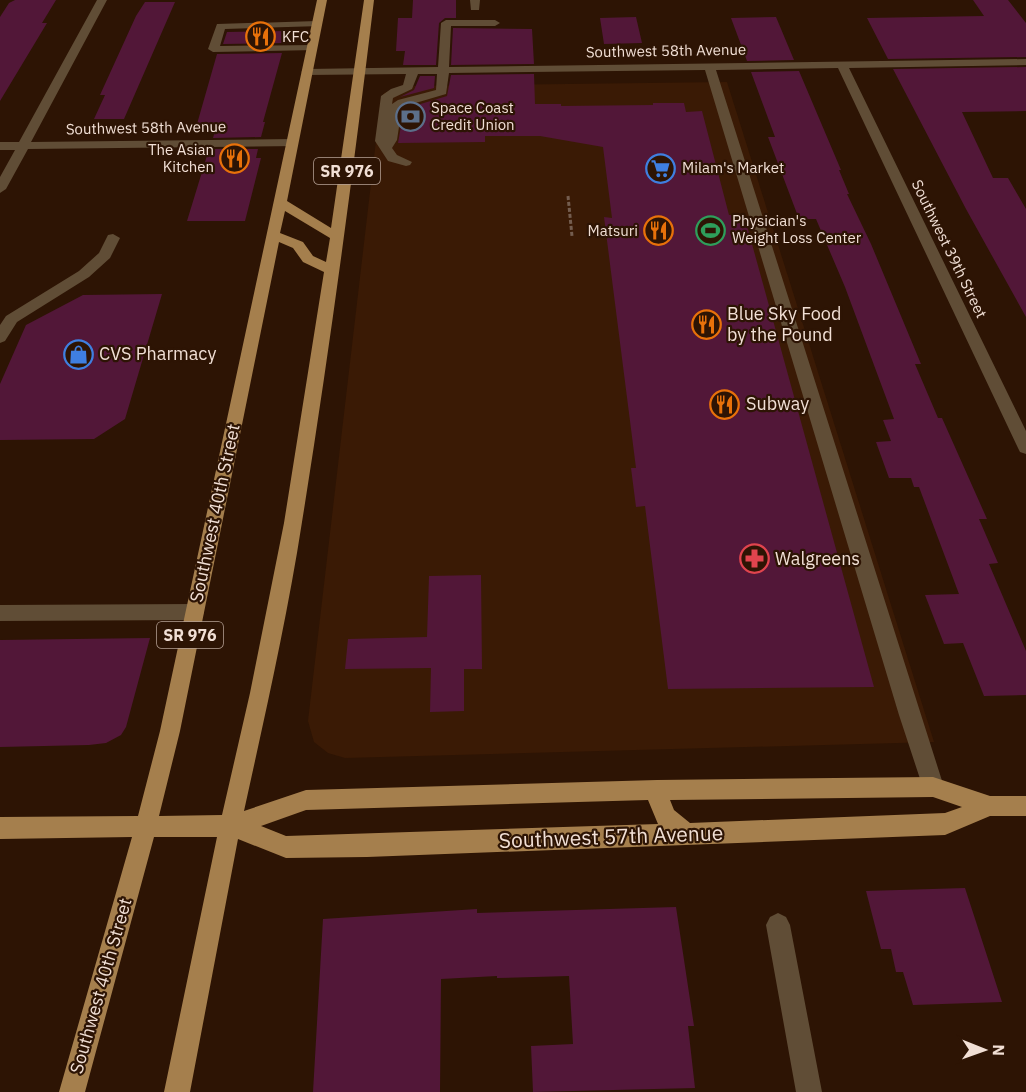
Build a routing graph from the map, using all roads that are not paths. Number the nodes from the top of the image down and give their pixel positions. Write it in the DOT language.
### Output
graph roads {
  1 [pos="102,0"];
  2 [pos="322,0"];
  3 [pos="369,0"];
  4 [pos="495,23"];
  5 [pos="317,24"];
  6 [pos="312,48"];
  7 [pos="1026,62"];
  8 [pos="842,64"];
  9 [pos="710,67"];
  10 [pos="413,71"];
  11 [pos="443,71"];
  12 [pos="307,72"];
  13 [pos="359,72"];
  14 [pos="293,143"];
  15 [pos="0,146"];
  16 [pos="23,146"];
  17 [pos="386,147"];
  18 [pos="406,162"];
  19 [pos="0,189"];
  20 [pos="280,203"];
  21 [pos="274,235"];
  22 [pos="336,236"];
  23 [pos="113,238"];
  24 [pos="332,270"];
  25 [pos="0,338"];
  26 [pos="1026,448"];
  27 [pos="195,612"];
  28 [pos="0,614"];
  29 [pos="933,787"];
  30 [pos="657,790"];
  31 [pos="990,806"];
  32 [pos="1026,806"];
  33 [pos="146,826"];
  34 [pos="232,826"];
  35 [pos="0,828"];
  36 [pos="691,835"];
  37 [pos="778,925"];
  38 [pos="72,1092"];
  39 [pos="177,1092"];
  40 [pos="808,1092"];
  1 -- 16 [label="street"];
  2 -- 5 [label="main road, Southwest 40th Street / SR 976"];
  3 -- 13 [label="main road, SR 976"];
  4 -- 11 [label="street"];
  5 -- 6 [label="main road, Southwest 40th Street / SR 976"];
  5 -- 6 [label="street"];
  6 -- 12 [label="main road, Southwest 40th Street / SR 976"];
  7 -- 8 [label="street, Southwest 58th Avenue"];
  8 -- 9 [label="street, Southwest 58th Avenue"];
  8 -- 26 [label="street, Southwest 39th Street"];
  9 -- 11 [label="street, Southwest 58th Avenue"];
  9 -- 29 [label="street"];
  10 -- 11 [label="street, Southwest 58th Avenue"];
  10 -- 13 [label="street, Southwest 58th Avenue"];
  10 -- 17 [label="street"];
  11 -- 17 [label="street"];
  12 -- 13 [label="street, Southwest 58th Avenue"];
  12 -- 14 [label="main road, Southwest 40th Street / SR 976"];
  13 -- 22 [label="main road, SR 976"];
  14 -- 16 [label="street, Southwest 58th Avenue"];
  14 -- 20 [label="main road, Southwest 40th Street / SR 976"];
  15 -- 16 [label="street, Southwest 58th Avenue"];
  16 -- 19 [label="street"];
  17 -- 18 [label="street"];
  20 -- 21 [label="main road, Southwest 40th Street / SR 976"];
  20 -- 22 [label="main road"];
  21 -- 24 [label="main road"];
  21 -- 27 [label="main road, Southwest 40th Street / SR 976"];
  22 -- 24 [label="main road, SR 976"];
  23 -- 25 [label="street"];
  24 -- 34 [label="main road, SR 976"];
  27 -- 28 [label="street"];
  27 -- 33 [label="main road, Southwest 40th Street / SR 976"];
  29 -- 30 [label="main road, Southwest 57th Avenue"];
  29 -- 31 [label="main road, Southwest 57th Avenue"];
  30 -- 34 [label="main road, Southwest 57th Avenue"];
  30 -- 36 [label="main road"];
  31 -- 32 [label="main road, Southwest 57th Avenue"];
  31 -- 36 [label="main road, Southwest 57th Avenue"];
  33 -- 34 [label="main road, Southwest 57th Avenue"];
  33 -- 35 [label="main road, Southwest 57th Avenue"];
  33 -- 38 [label="main road, Southwest 40th Street / SR 976"];
  34 -- 36 [label="main road, Southwest 57th Avenue"];
  34 -- 39 [label="main road, SR 976"];
  37 -- 40 [label="street"];
}
